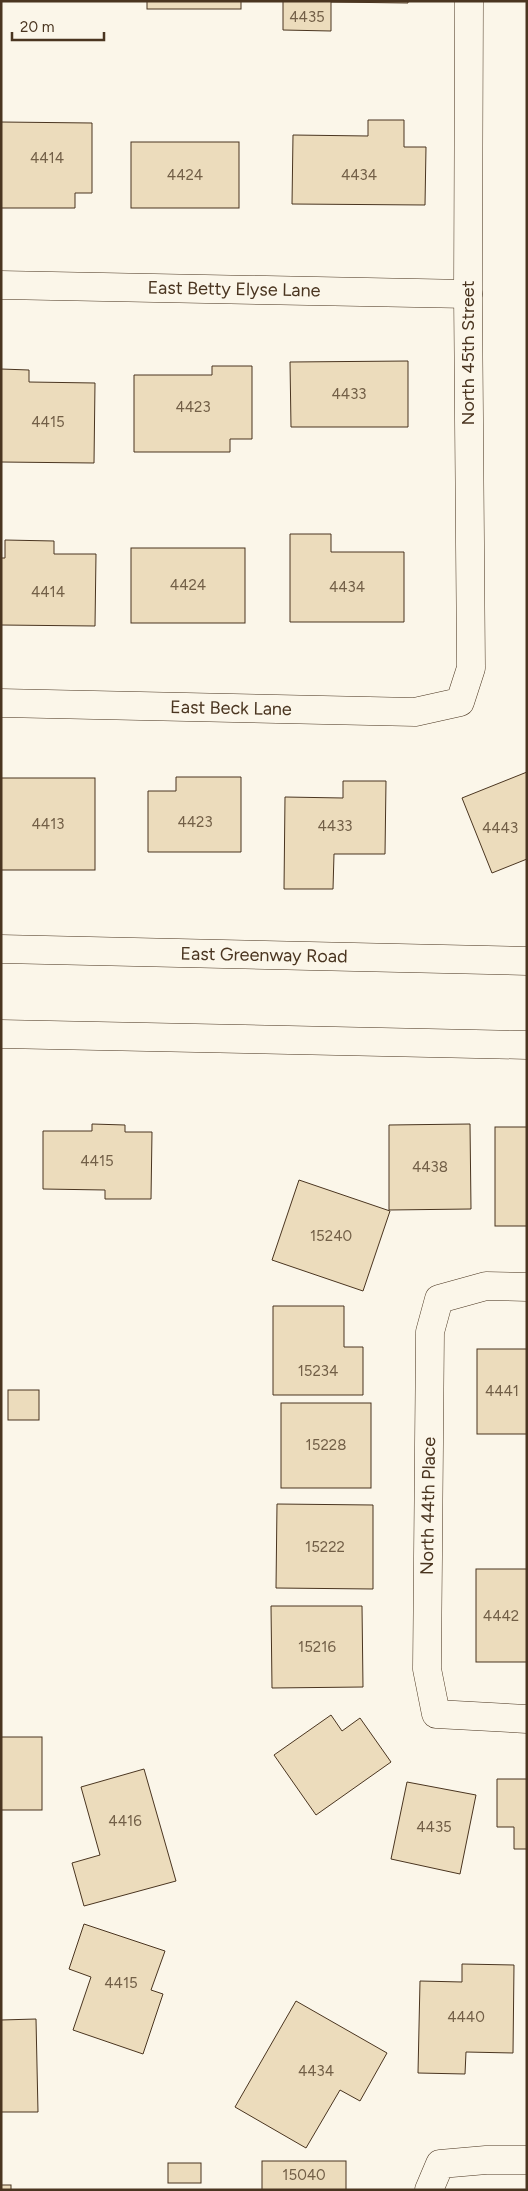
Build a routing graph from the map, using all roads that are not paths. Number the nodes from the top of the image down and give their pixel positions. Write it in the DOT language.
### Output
graph roads {
  1 [pos="469,1"];
  2 [pos="1,285"];
  3 [pos="468,294"];
  4 [pos="460,702"];
  5 [pos="1,703"];
  6 [pos="1,949"];
  7 [pos="527,961"];
  8 [pos="1,1034"];
  9 [pos="527,1044"];
  10 [pos="527,1287"];
  11 [pos="527,1719"];
  12 [pos="527,2160"];
  13 [pos="429,2190"];
  1 -- 3 [label="street, North 45th Street"];
  2 -- 3 [label="street, East Betty Elyse Lane"];
  3 -- 4 [label="street, North 45th Street"];
  4 -- 5 [label="street, East Beck Lane"];
  6 -- 7 [label="street, East Greenway Road"];
  8 -- 9 [label="street"];
  10 -- 11 [label="street, North 44th Place"];
  12 -- 13 [label="street"];
}
